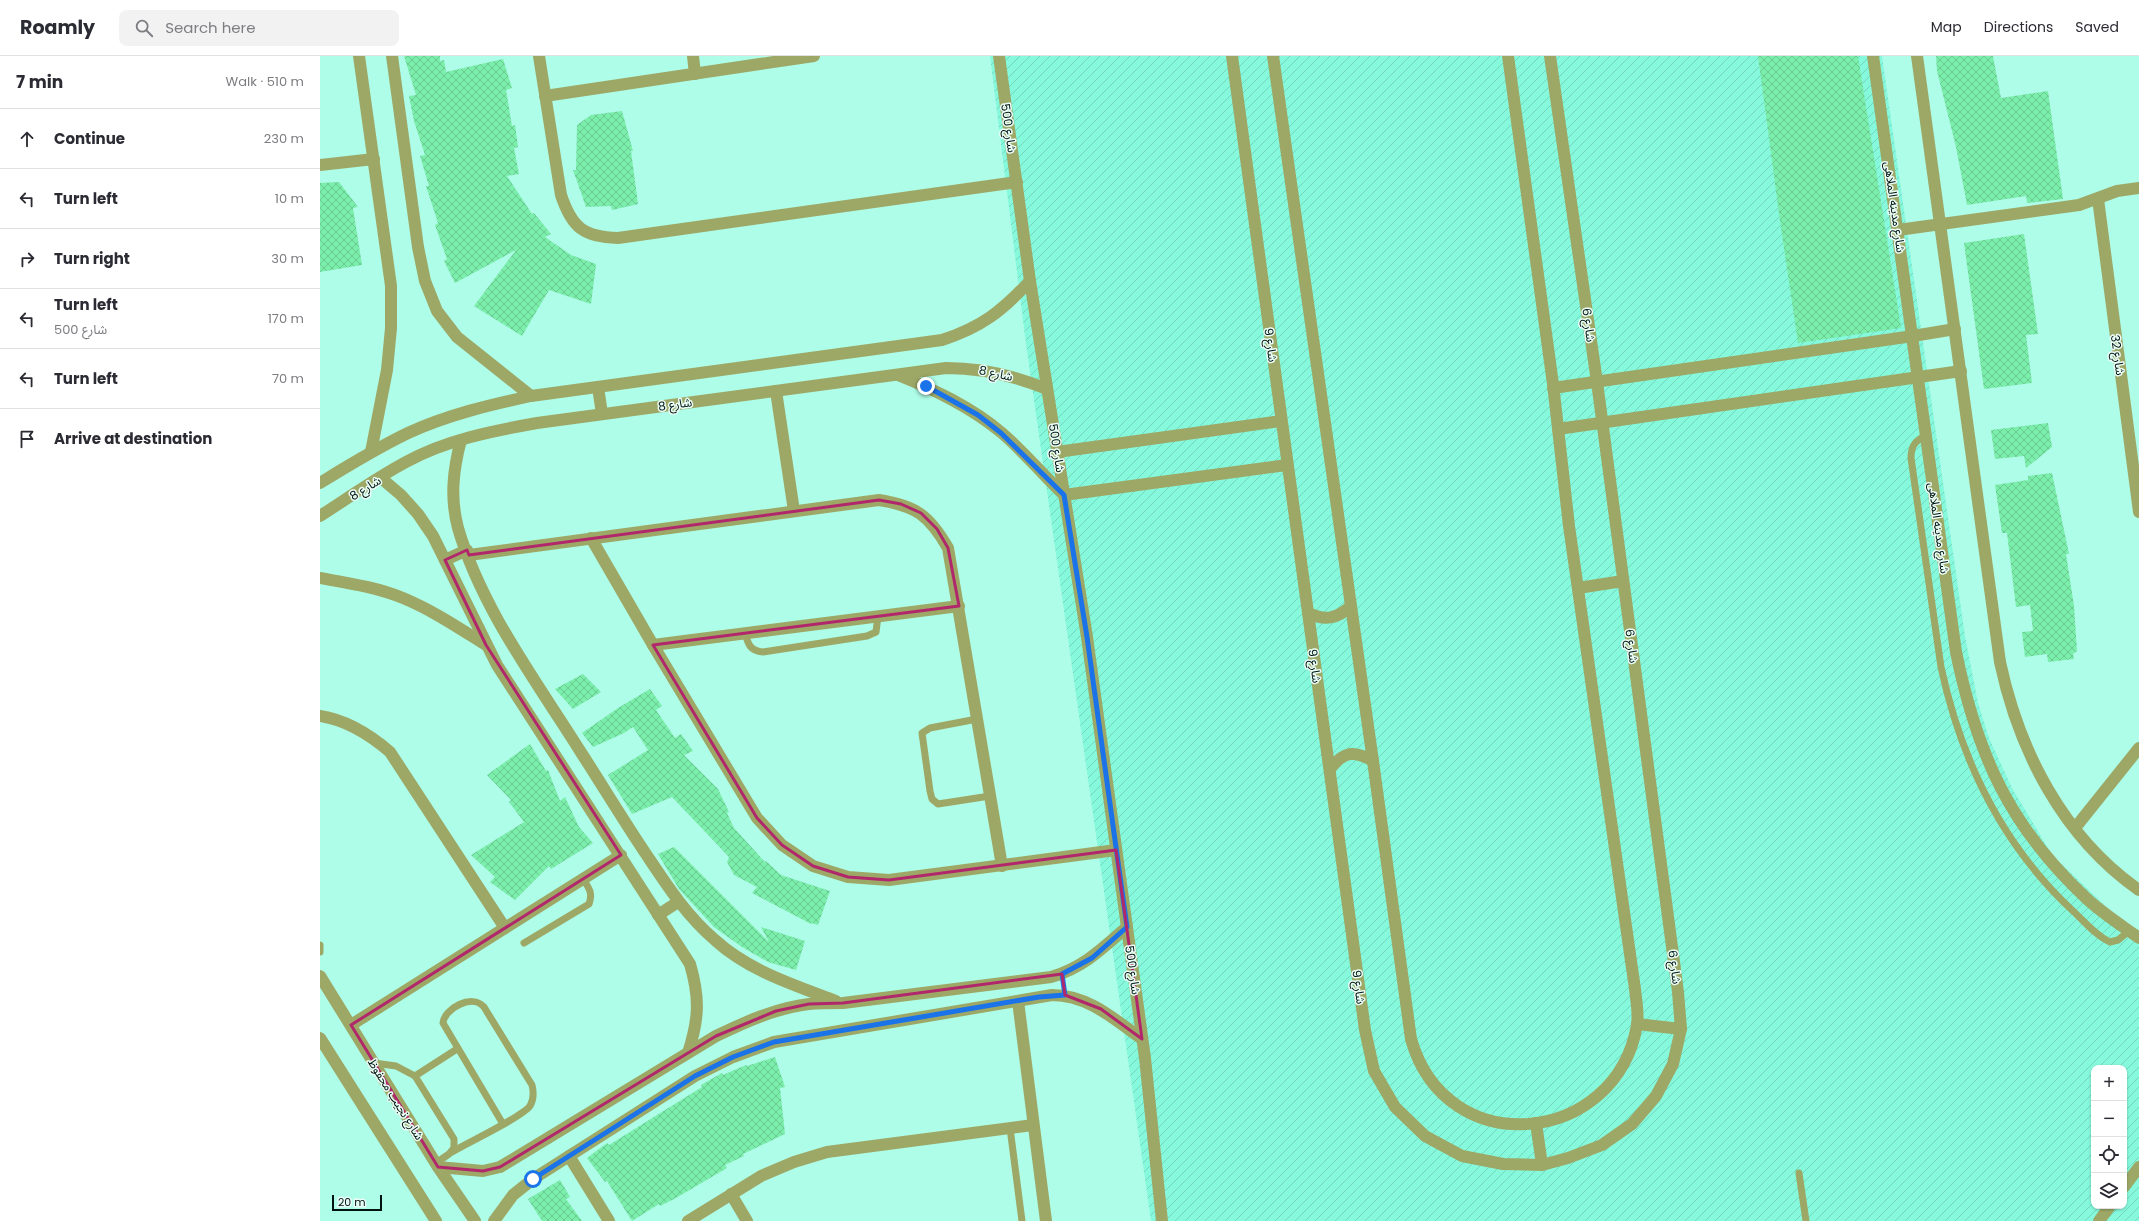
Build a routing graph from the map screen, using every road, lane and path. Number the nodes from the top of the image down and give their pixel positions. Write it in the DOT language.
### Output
graph roads {
  1 [pos="360,56"];
  2 [pos="392,56"];
  3 [pos="539,56"];
  4 [pos="693,56"];
  5 [pos="814,56"];
  6 [pos="999,56"];
  7 [pos="1232,56"];
  8 [pos="1273,56"];
  9 [pos="1508,56"];
  10 [pos="1550,56"];
  11 [pos="1873,56"];
  12 [pos="1917,56"];
  13 [pos="695,74"];
  14 [pos="545,96"];
  15 [pos="374,159"];
  16 [pos="320,165"];
  17 [pos="1017,182"];
  18 [pos="2139,188"];
  19 [pos="2098,199"];
  20 [pos="1940,224"];
  21 [pos="1898,230"];
  22 [pos="1030,281"];
  23 [pos="1955,329"];
  24 [pos="1913,336"];
  25 [pos="1961,371"];
  26 [pos="898,375"];
  27 [pos="1919,377"];
  28 [pos="1597,382"];
  29 [pos="598,387"];
  30 [pos="1047,388"];
  31 [pos="1553,388"];
  32 [pos="776,391"];
  33 [pos="530,396"];
  34 [pos="602,414"];
  35 [pos="1282,421"];
  36 [pos="1602,423"];
  37 [pos="1558,429"];
  38 [pos="1927,435"];
  39 [pos="461,440"];
  40 [pos="371,452"];
  41 [pos="1057,452"];
  42 [pos="1287,465"];
  43 [pos="381,478"];
  44 [pos="320,483"];
  45 [pos="1064,495"];
  46 [pos="794,510"];
  47 [pos="2139,512"];
  48 [pos="320,516"];
  49 [pos="592,538"];
  50 [pos="468,552"];
  51 [pos="445,560"];
  52 [pos="320,578"];
  53 [pos="1623,581"];
  54 [pos="1578,588"];
  55 [pos="959,606"];
  56 [pos="1351,606"];
  57 [pos="1308,612"];
  58 [pos="878,616"];
  59 [pos="745,633"];
  60 [pos="486,645"];
  61 [pos="653,645"];
  62 [pos="320,716"];
  63 [pos="977,719"];
  64 [pos="2139,748"];
  65 [pos="1373,761"];
  66 [pos="1330,770"];
  67 [pos="990,796"];
  68 [pos="619,813"];
  69 [pos="601,824"];
  70 [pos="2075,828"];
  71 [pos="1116,850"];
  72 [pos="621,855"];
  73 [pos="1002,866"];
  74 [pos="583,879"];
  75 [pos="2139,890"];
  76 [pos="678,902"];
  77 [pos="658,914"];
  78 [pos="1127,927"];
  79 [pos="505,928"];
  80 [pos="2136,936"];
  81 [pos="524,943"];
  82 [pos="320,945"];
  83 [pos="320,952"];
  84 [pos="1062,974"];
  85 [pos="320,976"];
  86 [pos="1065,995"];
  87 [pos="1018,1002"];
  88 [pos="843,1003"];
  89 [pos="1637,1024"];
  90 [pos="351,1025"];
  91 [pos="1680,1029"];
  92 [pos="320,1038"];
  93 [pos="1142,1039"];
  94 [pos="458,1049"];
  95 [pos="688,1053"];
  96 [pos="374,1062"];
  97 [pos="415,1076"];
  98 [pos="1536,1123"];
  99 [pos="503,1124"];
  100 [pos="1033,1125"];
  101 [pos="1010,1128"];
  102 [pos="452,1152"];
  103 [pos="568,1156"];
  104 [pos="437,1165"];
  105 [pos="1542,1165"];
  106 [pos="2139,1167"];
  107 [pos="1799,1173"];
  108 [pos="2127,1183"];
  109 [pos="731,1194"];
  110 [pos="2108,1209"];
  111 [pos="436,1221"];
  112 [pos="475,1221"];
  113 [pos="494,1221"];
  114 [pos="609,1221"];
  115 [pos="688,1221"];
  116 [pos="747,1221"];
  117 [pos="1022,1221"];
  118 [pos="1046,1221"];
  119 [pos="1162,1221"];
  120 [pos="1806,1221"];
  121 [pos="2099,1221"];
  1 -- 15 [label="street"];
  2 -- 33 [label="street"];
  3 -- 14 [label="street"];
  4 -- 13 [label="street"];
  5 -- 13 [label="street"];
  6 -- 17 [label="street, شارع 500"];
  7 -- 35 [label="street, شارع 9"];
  8 -- 56 [label="street"];
  9 -- 31 [label="street"];
  10 -- 28 [label="street, شارع 6"];
  11 -- 21 [label="street, شارع مدينه الملاهى"];
  12 -- 20 [label="street"];
  13 -- 14 [label="street"];
  14 -- 17 [label="street"];
  15 -- 16 [label="street"];
  15 -- 40 [label="street"];
  17 -- 22 [label="street, شارع 500"];
  18 -- 19 [label="street"];
  19 -- 20 [label="street"];
  19 -- 47 [label="street, شارع 32"];
  20 -- 21 [label="street"];
  20 -- 23 [label="street"];
  21 -- 24 [label="street, شارع مدينه الملاهى"];
  22 -- 29 [label="street"];
  22 -- 30 [label="street, شارع 500"];
  23 -- 24 [label="street"];
  23 -- 25 [label="street"];
  24 -- 27 [label="street, شارع مدينه الملاهى"];
  24 -- 28 [label="street"];
  25 -- 27 [label="street"];
  25 -- 70 [label="street"];
  26 -- 30 [label="street, شارع 8"];
  26 -- 32 [label="street, شارع 8"];
  26 -- 45 [label="street"];
  27 -- 36 [label="street"];
  27 -- 38 [label="street, شارع مدينه الملاهى"];
  28 -- 31 [label="street"];
  28 -- 36 [label="street, شارع 6"];
  29 -- 33 [label="street"];
  29 -- 34 [label="street"];
  30 -- 41 [label="street, شارع 500"];
  31 -- 37 [label="street"];
  32 -- 34 [label="street, شارع 8"];
  32 -- 46 [label="street"];
  33 -- 40 [label="street"];
  34 -- 39 [label="street, شارع 8"];
  35 -- 41 [label="street"];
  35 -- 42 [label="street, شارع 9"];
  36 -- 37 [label="street"];
  36 -- 53 [label="street, شارع 6"];
  37 -- 54 [label="street"];
  38 -- 80 [label="street, شارع مدينه الملاهى"];
  38 -- 80 [label="lane"];
  39 -- 43 [label="street, شارع 8"];
  39 -- 50 [label="street"];
  40 -- 44 [label="street"];
  41 -- 45 [label="street, شارع 500"];
  42 -- 45 [label="street"];
  42 -- 57 [label="street, شارع 9"];
  43 -- 48 [label="street, شارع 8"];
  43 -- 51 [label="street"];
  45 -- 71 [label="street, شارع 500"];
  46 -- 49 [label="street"];
  46 -- 55 [label="street"];
  49 -- 50 [label="street"];
  49 -- 61 [label="street"];
  50 -- 51 [label="street"];
  50 -- 68 [label="street"];
  51 -- 60 [label="street"];
  52 -- 60 [label="street"];
  53 -- 54 [label="street"];
  53 -- 91 [label="street, شارع 6"];
  54 -- 89 [label="street"];
  55 -- 58 [label="street"];
  55 -- 63 [label="street"];
  56 -- 57 [label="street"];
  56 -- 65 [label="street"];
  57 -- 66 [label="street, شارع 9"];
  58 -- 59 [label="street"];
  58 -- 59 [label="lane"];
  59 -- 61 [label="street"];
  60 -- 69 [label="street"];
  61 -- 73 [label="street"];
  62 -- 79 [label="street"];
  63 -- 67 [label="street"];
  63 -- 67 [label="lane"];
  64 -- 70 [label="street"];
  65 -- 66 [label="street"];
  65 -- 98 [label="street"];
  66 -- 105 [label="street, شارع 9"];
  67 -- 73 [label="street"];
  68 -- 69 [label="street"];
  68 -- 76 [label="street"];
  69 -- 72 [label="street"];
  70 -- 75 [label="street"];
  71 -- 73 [label="street"];
  71 -- 78 [label="street, شارع 500"];
  72 -- 74 [label="street"];
  72 -- 77 [label="street"];
  74 -- 79 [label="street"];
  74 -- 81 [label="lane"];
  76 -- 77 [label="street"];
  76 -- 88 [label="street"];
  77 -- 95 [label="street"];
  78 -- 84 [label="street"];
  78 -- 93 [label="street, شارع 500"];
  79 -- 90 [label="street"];
  82 -- 83 [label="lane"];
  84 -- 86 [label="street"];
  84 -- 88 [label="street"];
  85 -- 90 [label="street, شارع نجيب محفوظ"];
  86 -- 87 [label="street"];
  86 -- 93 [label="street"];
  87 -- 100 [label="street"];
  87 -- 103 [label="street"];
  88 -- 95 [label="street"];
  89 -- 91 [label="street"];
  89 -- 98 [label="street"];
  90 -- 96 [label="street, شارع نجيب محفوظ"];
  91 -- 105 [label="street, شارع 6"];
  92 -- 111 [label="street"];
  93 -- 119 [label="street, شارع 500"];
  94 -- 97 [label="lane"];
  94 -- 99 [label="lane"];
  94 -- 99 [label="lane"];
  95 -- 104 [label="street"];
  96 -- 97 [label="lane"];
  96 -- 104 [label="street, شارع نجيب محفوظ"];
  97 -- 102 [label="lane"];
  98 -- 105 [label="street"];
  99 -- 102 [label="lane"];
  100 -- 101 [label="street"];
  100 -- 118 [label="street"];
  101 -- 109 [label="street"];
  101 -- 117 [label="lane"];
  102 -- 104 [label="lane"];
  103 -- 113 [label="street"];
  103 -- 114 [label="street"];
  104 -- 112 [label="street, شارع نجيب محفوظ"];
  106 -- 108 [label="street"];
  107 -- 120 [label="lane"];
  109 -- 115 [label="street"];
  109 -- 116 [label="street"];
  110 -- 121 [label="street"];
}
